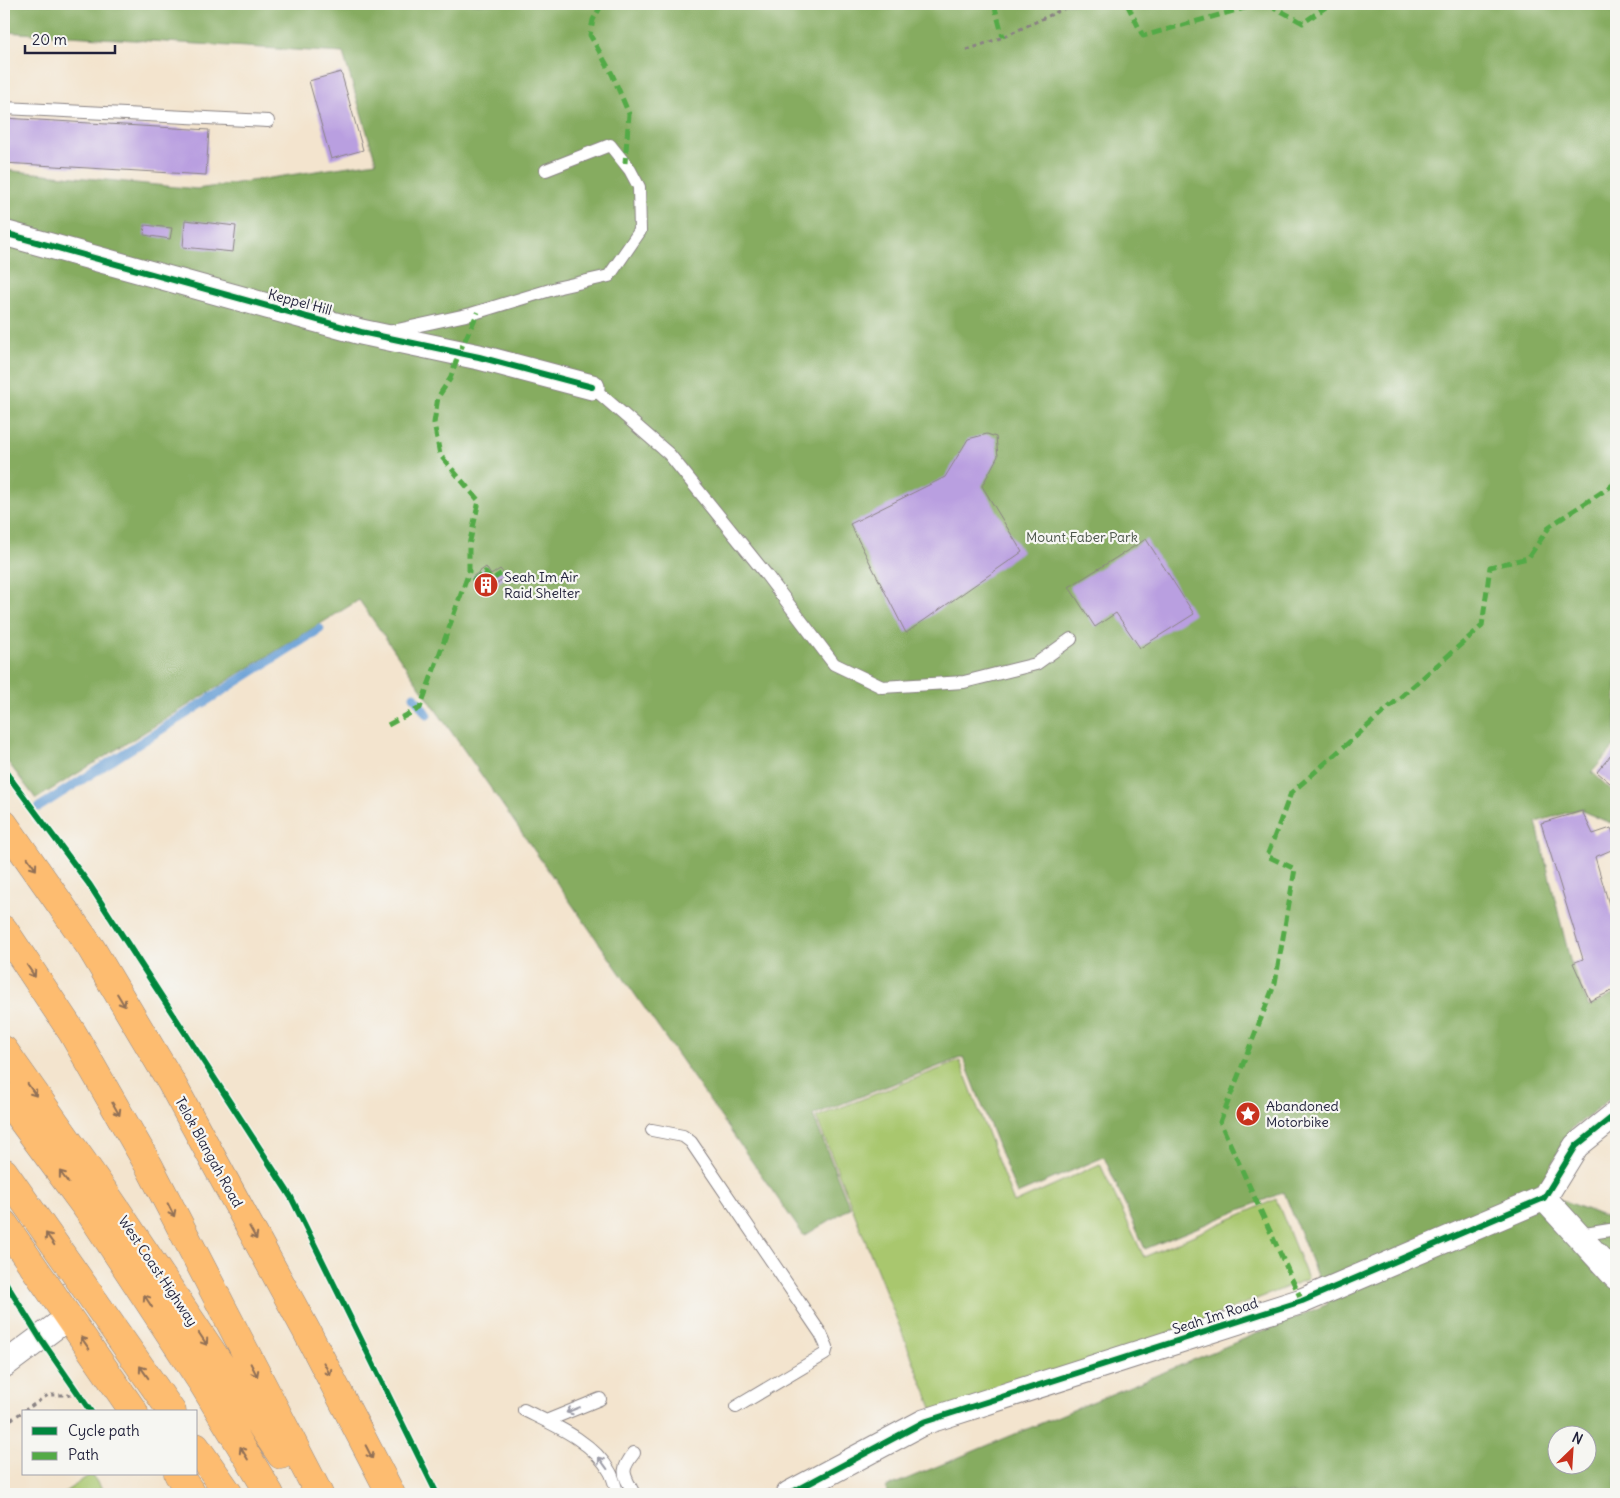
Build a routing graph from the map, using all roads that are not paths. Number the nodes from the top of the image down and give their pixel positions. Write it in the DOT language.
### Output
graph roads {
  1 [pos="4,108"];
  2 [pos="268,121"];
  3 [pos="546,170"];
  4 [pos="4,233"];
  5 [pos="376,334"];
  6 [pos="592,387"];
  7 [pos="1071,639"];
  8 [pos="4,824"];
  9 [pos="4,930"];
  10 [pos="4,1050"];
  11 [pos="4,1096"];
  12 [pos="1616,1114"];
  13 [pos="652,1130"];
  14 [pos="4,1172"];
  15 [pos="1544,1198"];
  16 [pos="4,1224"];
  17 [pos="1616,1229"];
  18 [pos="1579,1235"];
  19 [pos="1616,1277"];
  20 [pos="68,1318"];
  21 [pos="4,1365"];
  22 [pos="600,1400"];
  23 [pos="736,1407"];
  24 [pos="133,1410"];
  25 [pos="171,1410"];
  26 [pos="524,1410"];
  27 [pos="546,1421"];
  28 [pos="198,1450"];
  29 [pos="634,1453"];
  30 [pos="179,1476"];
  31 [pos="192,1494"];
  32 [pos="229,1494"];
  33 [pos="270,1494"];
  34 [pos="307,1494"];
  35 [pos="319,1494"];
  36 [pos="391,1494"];
  37 [pos="618,1494"];
  38 [pos="634,1494"];
  39 [pos="789,1494"];
  1 -- 2 [label="lane"];
  3 -- 5 [label="lane"];
  4 -- 5 [label="street, Keppel Hill"];
  5 -- 6 [label="street, Keppel Hill"];
  6 -- 7 [label="lane"];
  8 -- 36 [label="main road, Telok Blangah Road, one-way"];
  9 -- 35 [label="main road, one-way"];
  10 -- 34 [label="main road, West Coast Highway, one-way"];
  33 -- 11 [label="main road, one-way"];
  12 -- 15 [label="street"];
  13 -- 23 [label="lane"];
  25 -- 14 [label="main road, one-way"];
  15 -- 18 [label="street"];
  15 -- 39 [label="street, Seah Im Road"];
  16 -- 20 [label="main road"];
  17 -- 18 [label="lane"];
  18 -- 19 [label="street"];
  20 -- 21 [label="street"];
  24 -- 20 [label="main road, one-way"];
  22 -- 27 [label="lane, one-way"];
  26 -- 27 [label="lane"];
  37 -- 27 [label="lane, one-way"];
  28 -- 32 [label="main road"];
  29 -- 38 [label="lane"];
  30 -- 31 [label="main road"];
}
